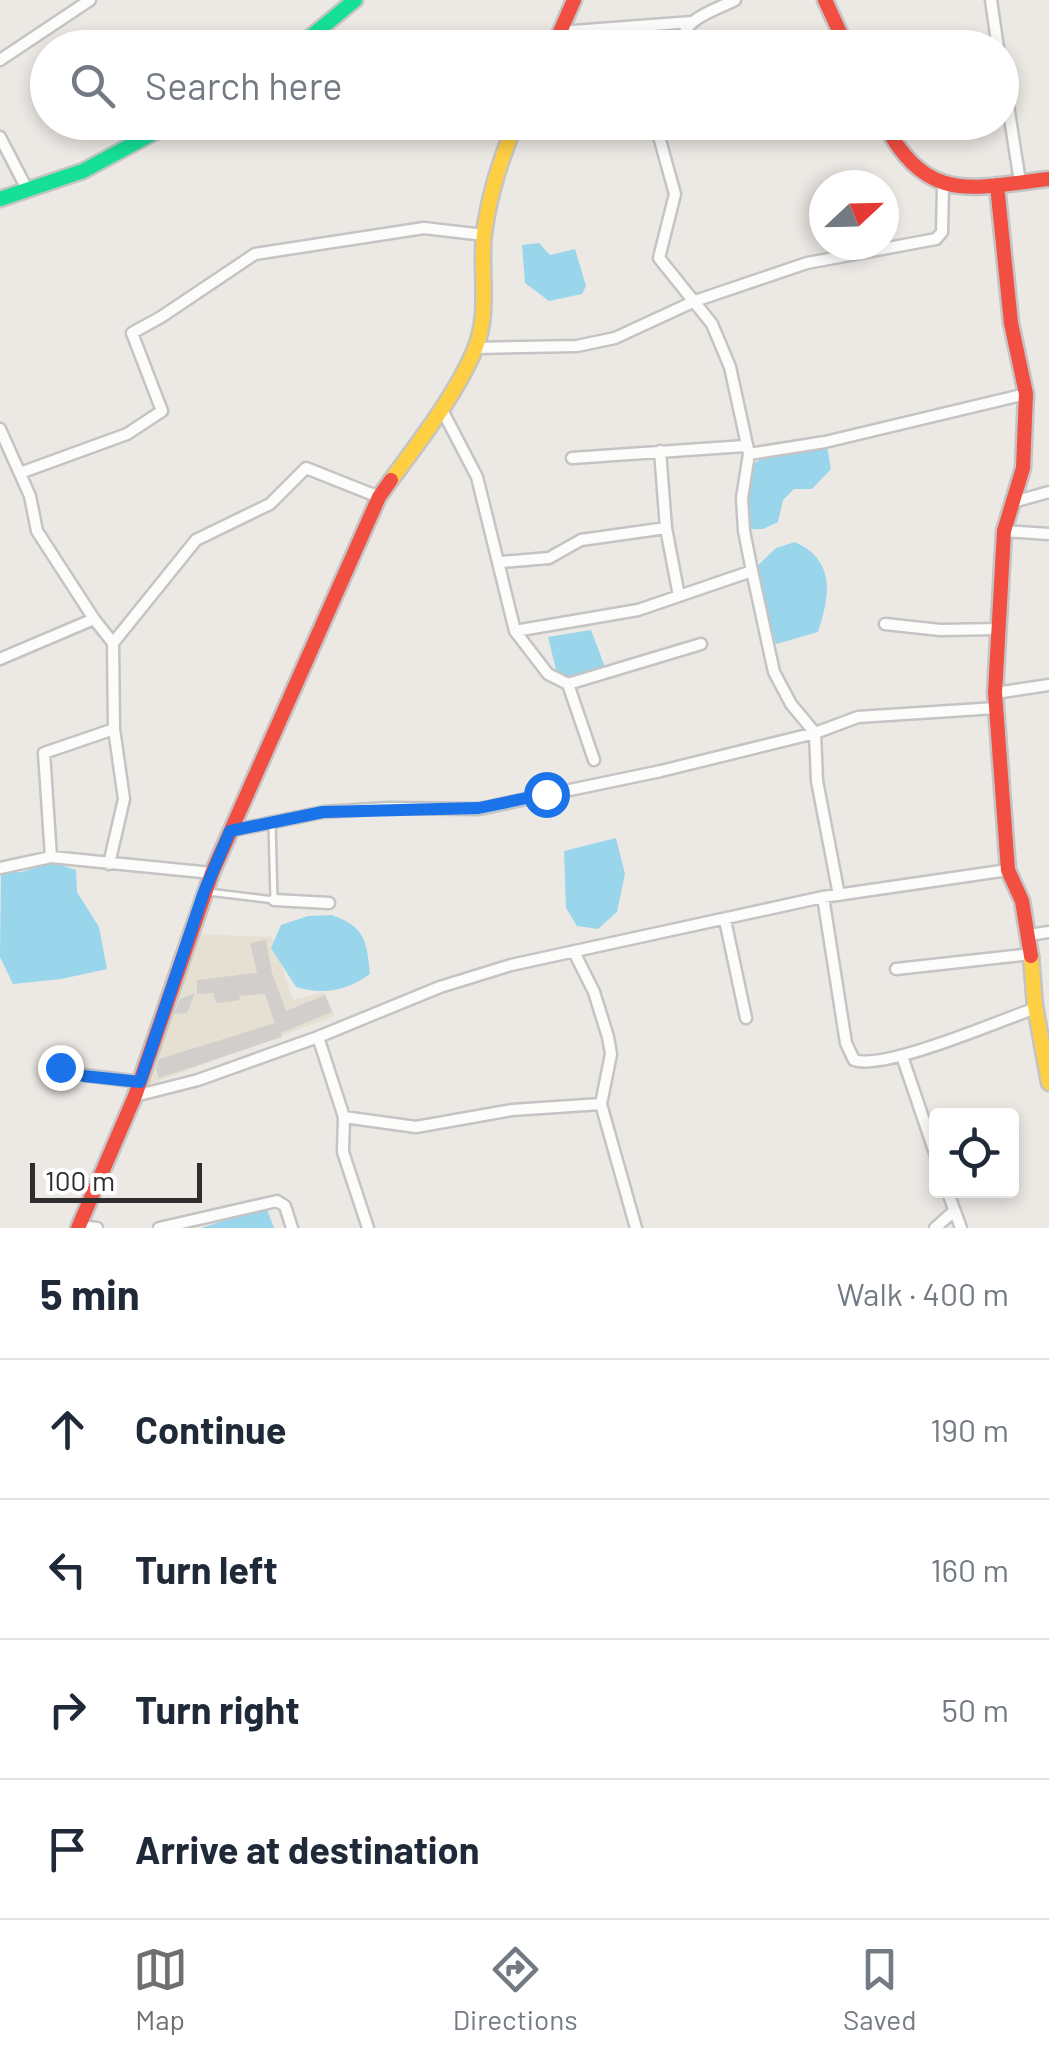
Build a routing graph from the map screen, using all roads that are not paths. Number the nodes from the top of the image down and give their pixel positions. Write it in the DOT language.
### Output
graph roads {
  1 [pos="90,0"];
  2 [pos="355,0"];
  3 [pos="574,0"];
  4 [pos="736,0"];
  5 [pos="825,0"];
  6 [pos="991,0"];
  7 [pos="692,22"];
  8 [pos="45,30"];
  9 [pos="319,30"];
  10 [pos="561,30"];
  11 [pos="586,30"];
  12 [pos="683,30"];
  13 [pos="839,30"];
  14 [pos="995,30"];
  15 [pos="30,40"];
  16 [pos="0,60"];
  17 [pos="0,137"];
  18 [pos="141,140"];
  19 [pos="509,140"];
  20 [pos="660,140"];
  21 [pos="894,140"];
  22 [pos="1013,140"];
  23 [pos="1049,179"];
  24 [pos="1020,182"];
  25 [pos="996,185"];
  26 [pos="943,186"];
  27 [pos="28,191"];
  28 [pos="0,199"];
  29 [pos="484,235"];
  30 [pos="695,300"];
  31 [pos="476,348"];
  32 [pos="1026,394"];
  33 [pos="441,408"];
  34 [pos="0,429"];
  35 [pos="747,450"];
  36 [pos="660,451"];
  37 [pos="572,458"];
  38 [pos="20,473"];
  39 [pos="1049,492"];
  40 [pos="379,497"];
  41 [pos="1013,502"];
  42 [pos="666,528"];
  43 [pos="1004,530"];
  44 [pos="1049,534"];
  45 [pos="501,562"];
  46 [pos="752,571"];
  47 [pos="679,596"];
  48 [pos="94,619"];
  49 [pos="885,624"];
  50 [pos="998,629"];
  51 [pos="515,631"];
  52 [pos="112,642"];
  53 [pos="701,644"];
  54 [pos="0,658"];
  55 [pos="568,684"];
  56 [pos="1049,685"];
  57 [pos="996,700"];
  58 [pos="114,729"];
  59 [pos="814,733"];
  60 [pos="594,760"];
  61 [pos="272,822"];
  62 [pos="230,831"];
  63 [pos="51,858"];
  64 [pos="108,864"];
  65 [pos="0,868"];
  66 [pos="1008,870"];
  67 [pos="212,874"];
  68 [pos="204,892"];
  69 [pos="839,895"];
  70 [pos="823,898"];
  71 [pos="274,900"];
  72 [pos="329,902"];
  73 [pos="725,920"];
  74 [pos="1049,932"];
  75 [pos="1029,935"];
  76 [pos="574,952"];
  77 [pos="1031,954"];
  78 [pos="896,969"];
  79 [pos="1036,1008"];
  80 [pos="746,1018"];
  81 [pos="318,1037"];
  82 [pos="902,1056"];
  83 [pos="60,1067"];
  84 [pos="1049,1083"];
  85 [pos="137,1089"];
  86 [pos="602,1104"];
  87 [pos="344,1118"];
  88 [pos="929,1135"];
  89 [pos="950,1198"];
  90 [pos="954,1211"];
  91 [pos="78,1227"];
  92 [pos="97,1228"];
  93 [pos="158,1228"];
  94 [pos="292,1228"];
  95 [pos="368,1228"];
  96 [pos="636,1228"];
  97 [pos="935,1228"];
  98 [pos="961,1228"];
  1 -- 8 [label="street"];
  2 -- 9 [label="street"];
  3 -- 10 [label="street"];
  4 -- 7 [label="street"];
  5 -- 13 [label="street"];
  6 -- 14 [label="street"];
  7 -- 11 [label="street"];
  7 -- 12 [label="street"];
  15 -- 16 [label="street"];
  17 -- 27 [label="street"];
  18 -- 27 [label="street"];
  19 -- 29 [label="street"];
  20 -- 30 [label="street"];
  21 -- 26 [label="street"];
  22 -- 24 [label="street"];
  23 -- 24 [label="street"];
  24 -- 25 [label="street"];
  25 -- 26 [label="street"];
  25 -- 32 [label="street"];
  26 -- 30 [label="street"];
  27 -- 28 [label="street"];
  29 -- 31 [label="street"];
  29 -- 38 [label="street"];
  30 -- 31 [label="street"];
  30 -- 35 [label="street"];
  31 -- 33 [label="street"];
  32 -- 35 [label="street"];
  32 -- 41 [label="street"];
  33 -- 40 [label="street"];
  33 -- 45 [label="street"];
  34 -- 38 [label="street"];
  35 -- 36 [label="street"];
  35 -- 46 [label="street"];
  36 -- 37 [label="street"];
  36 -- 42 [label="street"];
  38 -- 48 [label="street"];
  39 -- 41 [label="street"];
  40 -- 52 [label="street"];
  40 -- 62 [label="street"];
  41 -- 43 [label="street"];
  42 -- 45 [label="street"];
  42 -- 47 [label="street"];
  43 -- 44 [label="street"];
  43 -- 50 [label="street"];
  45 -- 51 [label="street"];
  46 -- 47 [label="street"];
  46 -- 59 [label="street"];
  47 -- 51 [label="street"];
  48 -- 52 [label="street"];
  48 -- 54 [label="street"];
  49 -- 50 [label="street"];
  50 -- 57 [label="street"];
  51 -- 55 [label="street"];
  52 -- 58 [label="street"];
  53 -- 55 [label="street"];
  55 -- 60 [label="street"];
  56 -- 57 [label="street"];
  57 -- 59 [label="street"];
  57 -- 66 [label="street"];
  58 -- 63 [label="street"];
  58 -- 64 [label="street"];
  59 -- 61 [label="street"];
  59 -- 69 [label="street"];
  61 -- 62 [label="street"];
  61 -- 71 [label="lane"];
  62 -- 67 [label="street"];
  63 -- 64 [label="street"];
  63 -- 65 [label="street"];
  64 -- 67 [label="street"];
  66 -- 69 [label="street"];
  66 -- 75 [label="street"];
  67 -- 68 [label="street"];
  68 -- 71 [label="lane"];
  68 -- 85 [label="street"];
  69 -- 70 [label="street"];
  70 -- 73 [label="street"];
  70 -- 82 [label="street"];
  71 -- 72 [label="street"];
  73 -- 76 [label="street"];
  73 -- 80 [label="street"];
  74 -- 75 [label="street"];
  75 -- 77 [label="street"];
  76 -- 81 [label="street"];
  76 -- 86 [label="street"];
  77 -- 78 [label="street"];
  77 -- 79 [label="street"];
  79 -- 82 [label="street"];
  79 -- 84 [label="street"];
  81 -- 85 [label="street"];
  81 -- 87 [label="street"];
  82 -- 88 [label="street"];
  83 -- 85 [label="street"];
  85 -- 91 [label="street"];
  86 -- 87 [label="street"];
  86 -- 96 [label="street"];
  87 -- 95 [label="street"];
  89 -- 90 [label="street"];
  90 -- 97 [label="street"];
  90 -- 98 [label="street"];
  91 -- 92 [label="street"];
  93 -- 94 [label="street"];
}
